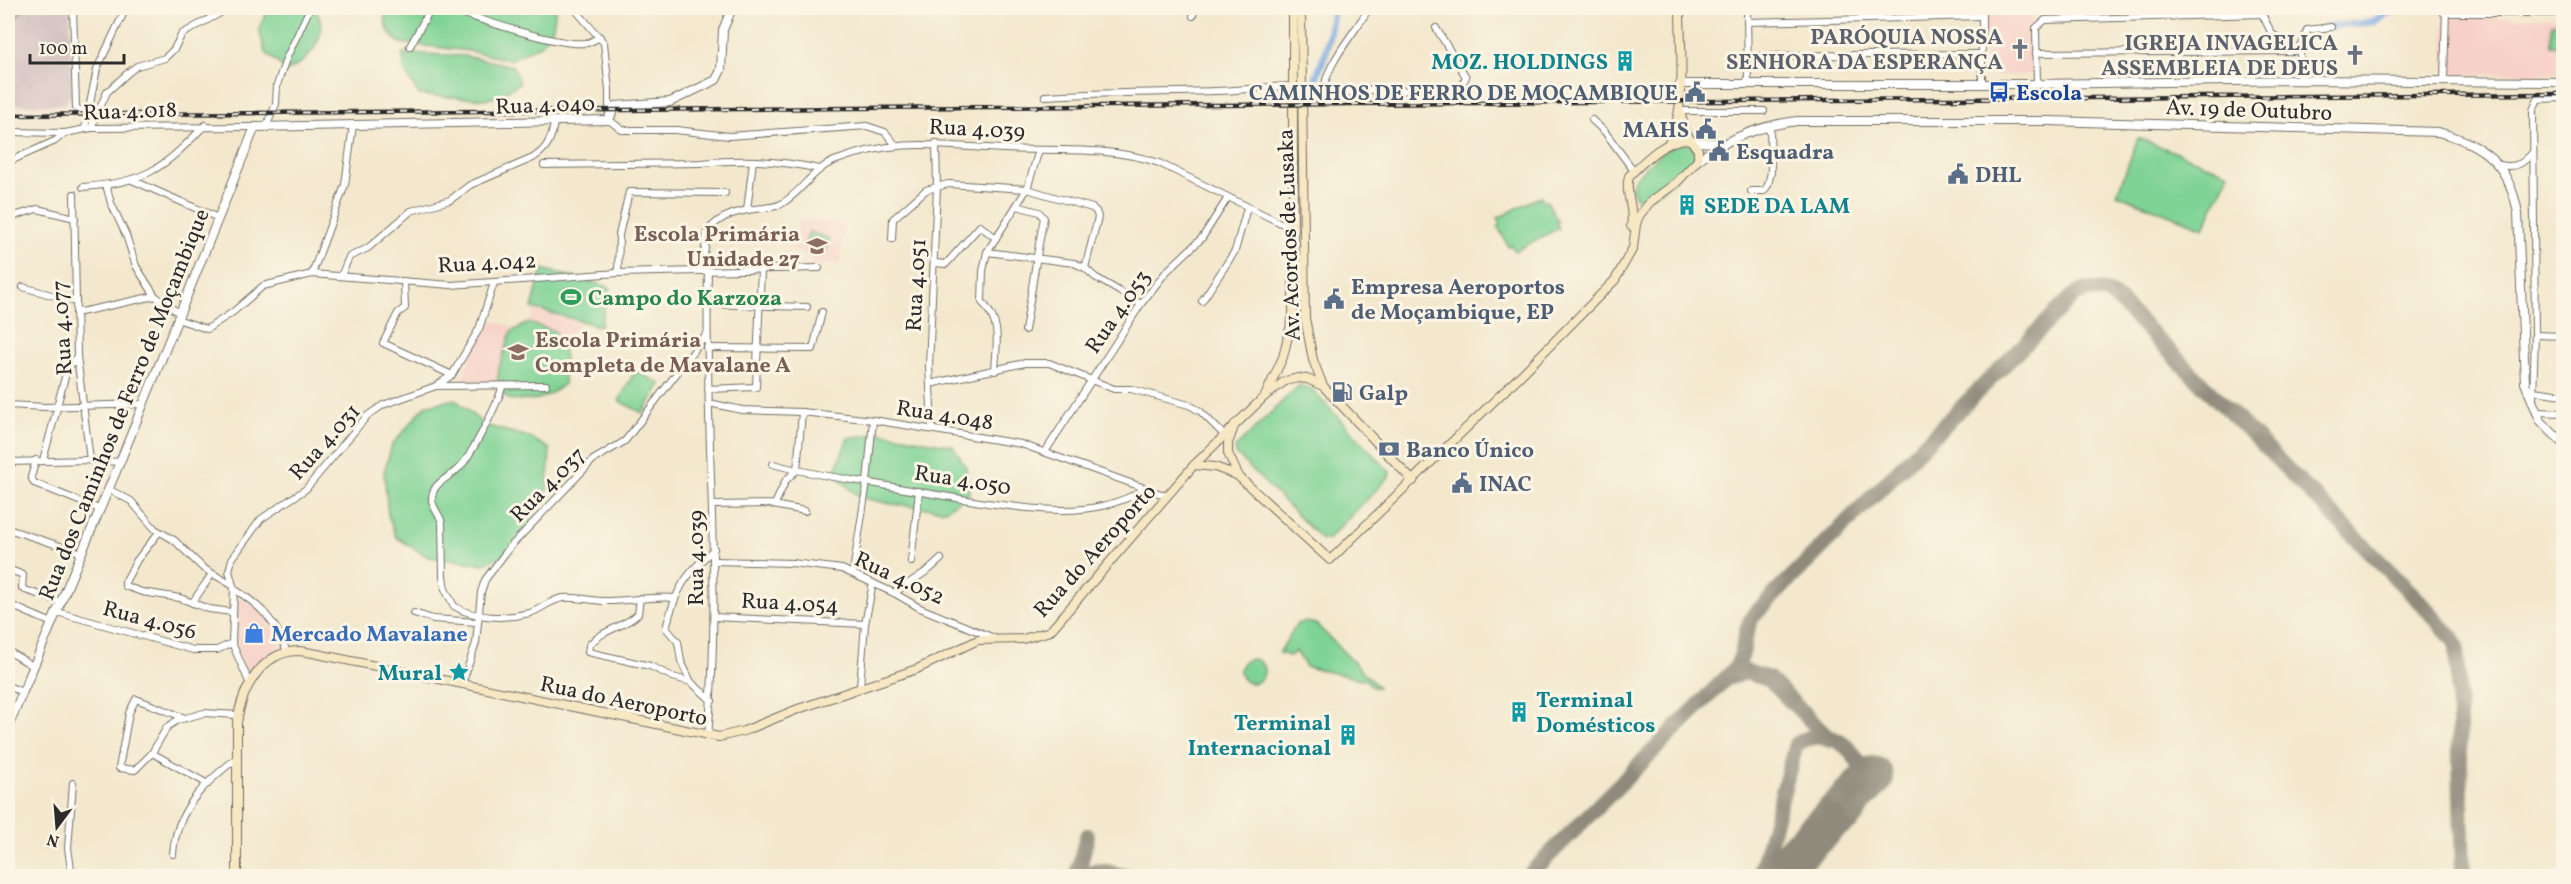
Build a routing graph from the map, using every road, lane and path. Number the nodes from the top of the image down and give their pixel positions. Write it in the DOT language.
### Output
graph roads {
  1 [pos="73,8"];
  2 [pos="126,8"];
  3 [pos="229,8"];
  4 [pos="310,8"];
  5 [pos="430,8"];
  6 [pos="447,8"];
  7 [pos="574,8"];
  8 [pos="732,8"];
  9 [pos="1194,8"];
  10 [pos="1293,8"];
  11 [pos="1301,8"];
  12 [pos="1369,8"];
  13 [pos="1680,8"];
  14 [pos="1747,8"];
  15 [pos="1982,8"];
  16 [pos="2445,10"];
  17 [pos="2501,10"];
  18 [pos="2261,11"];
  19 [pos="2564,13"];
  20 [pos="1193,16"];
  21 [pos="1982,16"];
  22 [pos="1747,22"];
  23 [pos="2331,27"];
  24 [pos="1436,28"];
  25 [pos="600,37"];
  26 [pos="410,46"];
  27 [pos="2300,51"];
  28 [pos="2036,53"];
  29 [pos="1982,54"];
  30 [pos="1747,56"];
  31 [pos="2301,80"];
  32 [pos="2444,81"];
  33 [pos="2564,82"];
  34 [pos="1982,83"];
  35 [pos="1680,84"];
  36 [pos="1748,84"];
  37 [pos="2037,84"];
  38 [pos="1293,86"];
  39 [pos="1324,94"];
  40 [pos="1045,96"];
  41 [pos="1302,97"];
  42 [pos="2564,98"];
  43 [pos="88,110"];
  44 [pos="100,110"];
  45 [pos="1680,111"];
  46 [pos="1764,111"];
  47 [pos="609,120"];
  48 [pos="1592,120"];
  49 [pos="554,122"];
  50 [pos="206,125"];
  51 [pos="353,125"];
  52 [pos="255,127"];
  53 [pos="266,127"];
  54 [pos="1770,127"];
  55 [pos="88,128"];
  56 [pos="8,132"];
  57 [pos="65,133"];
  58 [pos="1692,141"];
  59 [pos="936,143"];
  60 [pos="1725,143"];
  61 [pos="895,144"];
  62 [pos="1668,144"];
  63 [pos="1039,150"];
  64 [pos="2533,152"];
  65 [pos="1698,160"];
  66 [pos="753,161"];
  67 [pos="8,162"];
  68 [pos="544,165"];
  69 [pos="2500,165"];
  70 [pos="819,169"];
  71 [pos="1634,171"];
  72 [pos="131,180"];
  73 [pos="106,185"];
  74 [pos="83,187"];
  75 [pos="938,187"];
  76 [pos="1027,189"];
  77 [pos="1751,191"];
  78 [pos="725,193"];
  79 [pos="74,194"];
  80 [pos="1630,196"];
  81 [pos="1227,199"];
  82 [pos="1650,202"];
  83 [pos="1017,206"];
  84 [pos="1246,208"];
  85 [pos="747,210"];
  86 [pos="8,218"];
  87 [pos="75,218"];
  88 [pos="218,218"];
  89 [pos="1295,230"];
  90 [pos="996,238"];
  91 [pos="892,239"];
  92 [pos="987,252"];
  93 [pos="1035,257"];
  94 [pos="1628,259"];
  95 [pos="935,263"];
  96 [pos="819,268"];
  97 [pos="1085,268"];
  98 [pos="761,270"];
  99 [pos="705,271"];
  100 [pos="618,273"];
  101 [pos="312,274"];
  102 [pos="341,276"];
  103 [pos="404,281"];
  104 [pos="494,283"];
  105 [pos="23,287"];
  106 [pos="155,296"];
  107 [pos="1202,301"];
  108 [pos="76,302"];
  109 [pos="708,304"];
  110 [pos="1141,304"];
  111 [pos="760,306"];
  112 [pos="807,307"];
  113 [pos="822,312"];
  114 [pos="76,313"];
  115 [pos="178,316"];
  116 [pos="1025,330"];
  117 [pos="706,334"];
  118 [pos="2535,334"];
  119 [pos="2564,336"];
  120 [pos="707,348"];
  121 [pos="759,348"];
  122 [pos="76,356"];
  123 [pos="995,371"];
  124 [pos="452,375"];
  125 [pos="1091,380"];
  126 [pos="930,384"];
  127 [pos="546,385"];
  128 [pos="436,386"];
  129 [pos="1323,386"];
  130 [pos="502,387"];
  131 [pos="708,389"];
  132 [pos="2533,391"];
  133 [pos="2564,395"];
  134 [pos="1265,396"];
  135 [pos="84,404"];
  136 [pos="141,404"];
  137 [pos="709,404"];
  138 [pos="8,405"];
  139 [pos="57,406"];
  140 [pos="2534,408"];
  141 [pos="802,412"];
  142 [pos="2564,413"];
  143 [pos="873,420"];
  144 [pos="1235,424"];
  145 [pos="932,429"];
  146 [pos="1223,434"];
  147 [pos="2564,445"];
  148 [pos="1045,452"];
  149 [pos="40,460"];
  150 [pos="90,460"];
  151 [pos="8,462"];
  152 [pos="120,462"];
  153 [pos="773,464"];
  154 [pos="1194,465"];
  155 [pos="797,470"];
  156 [pos="1239,477"];
  157 [pos="1413,481"];
  158 [pos="867,482"];
  159 [pos="1146,488"];
  160 [pos="108,489"];
  161 [pos="919,491"];
  162 [pos="1167,496"];
  163 [pos="713,505"];
  164 [pos="772,505"];
  165 [pos="99,509"];
  166 [pos="805,511"];
  167 [pos="8,529"];
  168 [pos="159,532"];
  169 [pos="714,549"];
  170 [pos="82,553"];
  171 [pos="941,559"];
  172 [pos="715,561"];
  173 [pos="911,562"];
  174 [pos="8,569"];
  175 [pos="853,572"];
  176 [pos="212,574"];
  177 [pos="873,583"];
  178 [pos="233,587"];
  179 [pos="894,593"];
  180 [pos="640,598"];
  181 [pos="674,598"];
  182 [pos="62,602"];
  183 [pos="192,603"];
  184 [pos="8,604"];
  185 [pos="57,612"];
  186 [pos="232,612"];
  187 [pos="414,613"];
  188 [pos="714,617"];
  189 [pos="477,619"];
  190 [pos="52,623"];
  191 [pos="865,624"];
  192 [pos="995,638"];
  193 [pos="232,643"];
  194 [pos="8,651"];
  195 [pos="287,653"];
  196 [pos="33,666"];
  197 [pos="249,682"];
  198 [pos="691,682"];
  199 [pos="462,684"];
  200 [pos="8,686"];
  201 [pos="860,687"];
  202 [pos="22,692"];
  203 [pos="712,701"];
  204 [pos="238,715"];
  205 [pos="185,718"];
  206 [pos="8,723"];
  207 [pos="708,736"];
  208 [pos="152,753"];
  209 [pos="237,758"];
  210 [pos="74,783"];
  211 [pos="208,783"];
  212 [pos="172,854"];
  213 [pos="72,876"];
  214 [pos="237,876"];
  1 -- 43 [label="street"];
  2 -- 43 [label="street"];
  3 -- 44 [label="street"];
  4 -- 53 [label="street"];
  5 -- 26 [label="street"];
  6 -- 25 [label="street"];
  7 -- 25 [label="street"];
  8 -- 47 [label="street"];
  9 -- 20 [label="street"];
  10 -- 38 [label="main road, Av. Acordos de Lusaka"];
  11 -- 41 [label="main road, Av. Acordos de Lusaka"];
  12 -- 39 [label="street"];
  13 -- 35 [label="main road"];
  14 -- 22 [label="street"];
  15 -- 21 [label="street"];
  16 -- 17 [label="street"];
  16 -- 32 [label="street"];
  17 -- 19 [label="street"];
  18 -- 27 [label="street"];
  18 -- 28 [label="street"];
  21 -- 22 [label="street"];
  21 -- 29 [label="street"];
  22 -- 30 [label="street"];
  23 -- 27 [label="street"];
  24 -- 39 [label="street"];
  25 -- 47 [label="street"];
  27 -- 28 [label="street"];
  27 -- 31 [label="street"];
  28 -- 37 [label="street"];
  29 -- 30 [label="street"];
  29 -- 34 [label="street"];
  30 -- 36 [label="street"];
  31 -- 32 [label="street"];
  31 -- 37 [label="street"];
  32 -- 33 [label="street"];
  34 -- 36 [label="street"];
  34 -- 37 [label="street"];
  35 -- 36 [label="street"];
  35 -- 45 [label="main road"];
  38 -- 40 [label="street"];
  38 -- 89 [label="main road, Av. Acordos de Lusaka"];
  39 -- 41 [label="street"];
  41 -- 129 [label="main road, Av. Acordos de Lusaka"];
  42 -- 64 [label="street"];
  43 -- 44 [label="street"];
  43 -- 55 [label="street"];
  44 -- 55 [label="street"];
  45 -- 46 [label="street"];
  45 -- 58 [label="main road"];
  45 -- 62 [label="main road"];
  47 -- 49 [label="street, Rua 4.040"];
  47 -- 61 [label="street, Rua 4.040"];
  48 -- 71 [label="street"];
  49 -- 51 [label="street, Rua 4.040"];
  49 -- 102 [label="street"];
  50 -- 52 [label="street, Rua 4.018"];
  50 -- 55 [label="street, Rua 4.018"];
  50 -- 72 [label="street"];
  51 -- 53 [label="street, Rua 4.040"];
  51 -- 101 [label="street"];
  52 -- 53 [label="street, Rua 4.040"];
  52 -- 88 [label="street, Rua dos Caminhos de Ferro de Moçambique"];
  54 -- 60 [label="street, Av. 19 de Outubro"];
  54 -- 69 [label="street, Av. 19 de Outubro"];
  54 -- 77 [label="street"];
  55 -- 57 [label="street, Rua 4.018"];
  56 -- 57 [label="street, Rua 4.018"];
  57 -- 67 [label="street"];
  58 -- 60 [label="street"];
  58 -- 62 [label="main road"];
  58 -- 65 [label="main road"];
  59 -- 61 [label="street, Rua 4.039"];
  59 -- 63 [label="street, Rua 4.039"];
  59 -- 75 [label="street, Rua 4.051"];
  60 -- 65 [label="street, Av. 19 de Outubro"];
  61 -- 70 [label="street, Rua 4.039"];
  62 -- 71 [label="main road"];
  63 -- 76 [label="street"];
  63 -- 81 [label="street, Rua 4.039"];
  64 -- 69 [label="street"];
  64 -- 118 [label="street"];
  65 -- 82 [label="main road"];
  66 -- 68 [label="street"];
  66 -- 70 [label="street"];
  66 -- 85 [label="street"];
  69 -- 140 [label="street, Av. 19 de Outubro"];
  70 -- 85 [label="street, Rua 4.039"];
  71 -- 80 [label="main road"];
  72 -- 73 [label="street"];
  72 -- 88 [label="street"];
  73 -- 74 [label="street"];
  73 -- 106 [label="street"];
  75 -- 76 [label="street"];
  75 -- 91 [label="street"];
  75 -- 95 [label="street, Rua 4.051"];
  76 -- 83 [label="street"];
  76 -- 97 [label="street"];
  78 -- 100 [label="street"];
  79 -- 87 [label="street, Rua 4.077"];
  80 -- 82 [label="main road"];
  80 -- 94 [label="main road"];
  81 -- 84 [label="street, Rua 4.039"];
  81 -- 110 [label="street, Rua 4.053"];
  82 -- 94 [label="main road"];
  83 -- 90 [label="street"];
  83 -- 93 [label="street"];
  84 -- 89 [label="street, Rua 4.039"];
  84 -- 107 [label="street"];
  85 -- 99 [label="street, Rua 4.039"];
  86 -- 87 [label="street"];
  87 -- 108 [label="street, Rua 4.077"];
  88 -- 115 [label="street, Rua dos Caminhos de Ferro de Moçambique"];
  89 -- 134 [label="main road, Av. Acordos de Lusaka"];
  90 -- 92 [label="street"];
  90 -- 95 [label="street"];
  92 -- 93 [label="street"];
  92 -- 123 [label="street"];
  93 -- 97 [label="street"];
  93 -- 116 [label="street"];
  94 -- 157 [label="main road"];
  95 -- 126 [label="street, Rua 4.051"];
  96 -- 98 [label="street, Rua 4.042"];
  97 -- 110 [label="street"];
  98 -- 99 [label="street, Rua 4.042"];
  98 -- 111 [label="street"];
  99 -- 100 [label="street, Rua 4.042"];
  99 -- 109 [label="street, Rua 4.039"];
  100 -- 104 [label="street, Rua 4.042"];
  101 -- 102 [label="street, Rua 4.042"];
  101 -- 115 [label="street, Rua 4.042"];
  102 -- 103 [label="street, Rua 4.042"];
  103 -- 104 [label="street, Rua 4.042"];
  103 -- 124 [label="street"];
  104 -- 124 [label="street, Rua 4.031"];
  105 -- 108 [label="street"];
  106 -- 114 [label="street"];
  106 -- 115 [label="street"];
  108 -- 114 [label="street, Rua 4.077"];
  109 -- 111 [label="street"];
  109 -- 117 [label="street, Rua 4.039"];
  110 -- 125 [label="street, Rua 4.053"];
  111 -- 112 [label="street"];
  111 -- 121 [label="street"];
  113 -- 121 [label="street"];
  114 -- 122 [label="street, Rua 4.077"];
  115 -- 136 [label="street, Rua dos Caminhos de Ferro de Moçambique"];
  117 -- 120 [label="street, Rua 4.039"];
  117 -- 189 [label="street, Rua 4.037"];
  118 -- 119 [label="street"];
  118 -- 132 [label="street"];
  120 -- 121 [label="street"];
  120 -- 131 [label="street, Rua 4.039"];
  121 -- 131 [label="street"];
  122 -- 135 [label="street, Rua 4.077"];
  122 -- 139 [label="street"];
  123 -- 125 [label="street"];
  123 -- 126 [label="street"];
  124 -- 128 [label="street, Rua 4.031"];
  125 -- 146 [label="street"];
  125 -- 148 [label="street, Rua 4.053"];
  126 -- 145 [label="street, Rua 4.051"];
  127 -- 130 [label="street"];
  128 -- 130 [label="street"];
  128 -- 178 [label="street, Rua 4.031"];
  129 -- 134 [label="main road, Rua do Aeroporto"];
  129 -- 157 [label="main road"];
  130 -- 189 [label="street"];
  131 -- 137 [label="street, Rua 4.039"];
  132 -- 133 [label="street"];
  132 -- 140 [label="street"];
  134 -- 144 [label="main road, Rua do Aeroporto"];
  135 -- 136 [label="street"];
  135 -- 139 [label="street"];
  135 -- 150 [label="street, Rua 4.077"];
  136 -- 152 [label="street, Rua dos Caminhos de Ferro de Moçambique"];
  137 -- 141 [label="street, Rua 4.048"];
  137 -- 163 [label="street, Rua 4.039"];
  138 -- 139 [label="street"];
  139 -- 149 [label="street"];
  140 -- 142 [label="street"];
  140 -- 147 [label="street, Av. 19 de Outubro"];
  141 -- 143 [label="street, Rua 4.048"];
  141 -- 155 [label="street"];
  143 -- 145 [label="street, Rua 4.048"];
  143 -- 158 [label="street"];
  144 -- 146 [label="main road, Rua do Aeroporto"];
  144 -- 156 [label="main road"];
  145 -- 148 [label="street, Rua 4.048"];
  146 -- 154 [label="main road, Rua do Aeroporto"];
  148 -- 159 [label="street, Rua 4.048"];
  149 -- 150 [label="street"];
  149 -- 151 [label="street"];
  149 -- 165 [label="street"];
  150 -- 152 [label="street"];
  152 -- 160 [label="street, Rua dos Caminhos de Ferro de Moçambique"];
  153 -- 155 [label="street, Rua 4.050"];
  154 -- 156 [label="main road"];
  154 -- 162 [label="main road, Rua do Aeroporto"];
  155 -- 158 [label="street, Rua 4.050"];
  155 -- 164 [label="street"];
  156 -- 157 [label="main road"];
  158 -- 161 [label="street, Rua 4.050"];
  158 -- 175 [label="street"];
  159 -- 161 [label="street, Rua 4.050"];
  159 -- 162 [label="street, Rua 4.048"];
  160 -- 165 [label="street, Rua dos Caminhos de Ferro de Moçambique"];
  160 -- 168 [label="street"];
  161 -- 173 [label="street"];
  162 -- 192 [label="main road, Rua do Aeroporto"];
  163 -- 164 [label="street"];
  163 -- 169 [label="street, Rua 4.039"];
  164 -- 166 [label="street"];
  165 -- 170 [label="street, Rua dos Caminhos de Ferro de Moçambique"];
  167 -- 170 [label="street"];
  168 -- 176 [label="street"];
  168 -- 183 [label="street"];
  169 -- 172 [label="street, Rua 4.039"];
  169 -- 181 [label="street"];
  170 -- 182 [label="street, Rua dos Caminhos de Ferro de Moçambique"];
  171 -- 179 [label="street"];
  172 -- 175 [label="street, Rua 4.052"];
  172 -- 188 [label="street, Rua 4.039"];
  174 -- 182 [label="street"];
  175 -- 177 [label="street, Rua 4.052"];
  176 -- 178 [label="street"];
  176 -- 183 [label="street"];
  177 -- 179 [label="street, Rua 4.052"];
  177 -- 191 [label="street"];
  178 -- 186 [label="street, Rua 4.031"];
  178 -- 195 [label="street"];
  179 -- 192 [label="street, Rua 4.052"];
  180 -- 181 [label="street"];
  180 -- 189 [label="street"];
  180 -- 198 [label="street"];
  181 -- 198 [label="street"];
  182 -- 185 [label="street, Rua dos Caminhos de Ferro de Moçambique"];
  183 -- 186 [label="street"];
  184 -- 190 [label="street"];
  185 -- 190 [label="street, Rua dos Caminhos de Ferro de Moçambique"];
  185 -- 193 [label="street, Rua 4.056"];
  186 -- 193 [label="street, Rua 4.031"];
  187 -- 189 [label="street"];
  188 -- 191 [label="street, Rua 4.054"];
  188 -- 203 [label="street, Rua 4.039"];
  189 -- 199 [label="street, Rua 4.037"];
  190 -- 196 [label="street, Rua dos Caminhos de Ferro de Moçambique"];
  191 -- 201 [label="street"];
  192 -- 201 [label="main road, Rua do Aeroporto"];
  193 -- 197 [label="street, Rua 4.031"];
  194 -- 196 [label="street"];
  195 -- 197 [label="main road"];
  195 -- 199 [label="main road, Rua do Aeroporto"];
  196 -- 202 [label="street, Rua dos Caminhos de Ferro de Moçambique"];
  197 -- 204 [label="main road"];
  198 -- 203 [label="street"];
  199 -- 207 [label="main road, Rua do Aeroporto"];
  200 -- 202 [label="street"];
  201 -- 207 [label="main road, Rua do Aeroporto"];
  202 -- 206 [label="street, Rua dos Caminhos de Ferro de Moçambique"];
  203 -- 207 [label="street, Rua 4.039"];
  204 -- 205 [label="street"];
  204 -- 209 [label="main road"];
  205 -- 208 [label="street"];
  205 -- 208 [label="street"];
  208 -- 211 [label="street"];
  209 -- 211 [label="street"];
  209 -- 214 [label="main road"];
  210 -- 213 [label="street"];
  211 -- 212 [label="street"];
}
